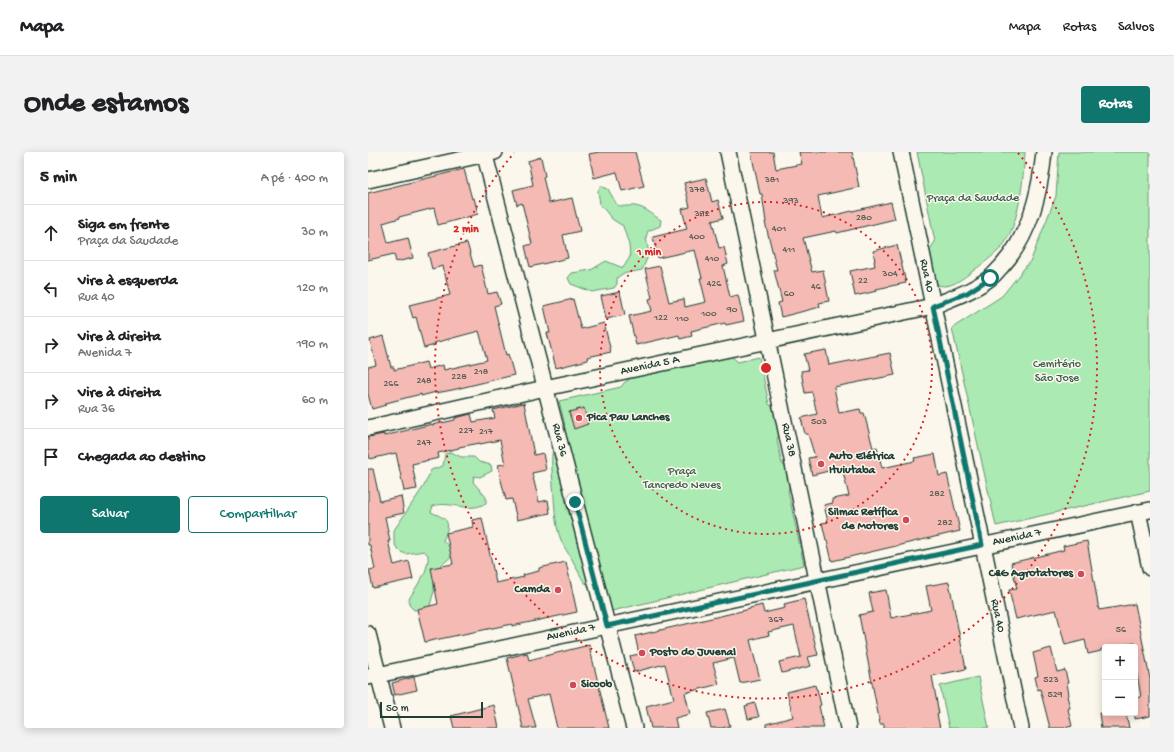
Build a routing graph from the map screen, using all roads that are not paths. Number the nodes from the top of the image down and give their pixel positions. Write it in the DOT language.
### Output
graph roads {
  1 [pos="728,152"];
  2 [pos="901,152"];
  3 [pos="1044,152"];
  4 [pos="488,153"];
  5 [pos="368,180"];
  6 [pos="933,306"];
  7 [pos="768,341"];
  8 [pos="545,388"];
  9 [pos="368,428"];
  10 [pos="1144,511"];
  11 [pos="982,545"];
  12 [pos="1150,568"];
  13 [pos="818,581"];
  14 [pos="607,626"];
  15 [pos="368,634"];
  16 [pos="373,675"];
  17 [pos="392,728"];
  18 [pos="634,728"];
  19 [pos="848,728"];
  20 [pos="1021,728"];
  1 -- 7 [label="street, Rua 38"];
  2 -- 6 [label="street, Rua 40"];
  3 -- 6 [label="street"];
  4 -- 5 [label="street"];
  4 -- 8 [label="street, Rua 36"];
  6 -- 7 [label="street, Avenida 5 A"];
  6 -- 11 [label="street, Rua 40"];
  7 -- 8 [label="street, Avenida 5 A"];
  7 -- 13 [label="street, Rua 38"];
  8 -- 9 [label="street, Avenida 5 A"];
  8 -- 14 [label="street, Rua 36"];
  10 -- 11 [label="street, Avenida 7"];
  10 -- 12 [label="street"];
  11 -- 13 [label="street, Avenida 7"];
  11 -- 20 [label="street, Rua 40"];
  13 -- 14 [label="street, Avenida 7"];
  13 -- 19 [label="street, Rua 38"];
  14 -- 16 [label="street, Avenida 7"];
  14 -- 18 [label="street, Rua 36"];
  15 -- 16 [label="street"];
  16 -- 17 [label="street"];
}
